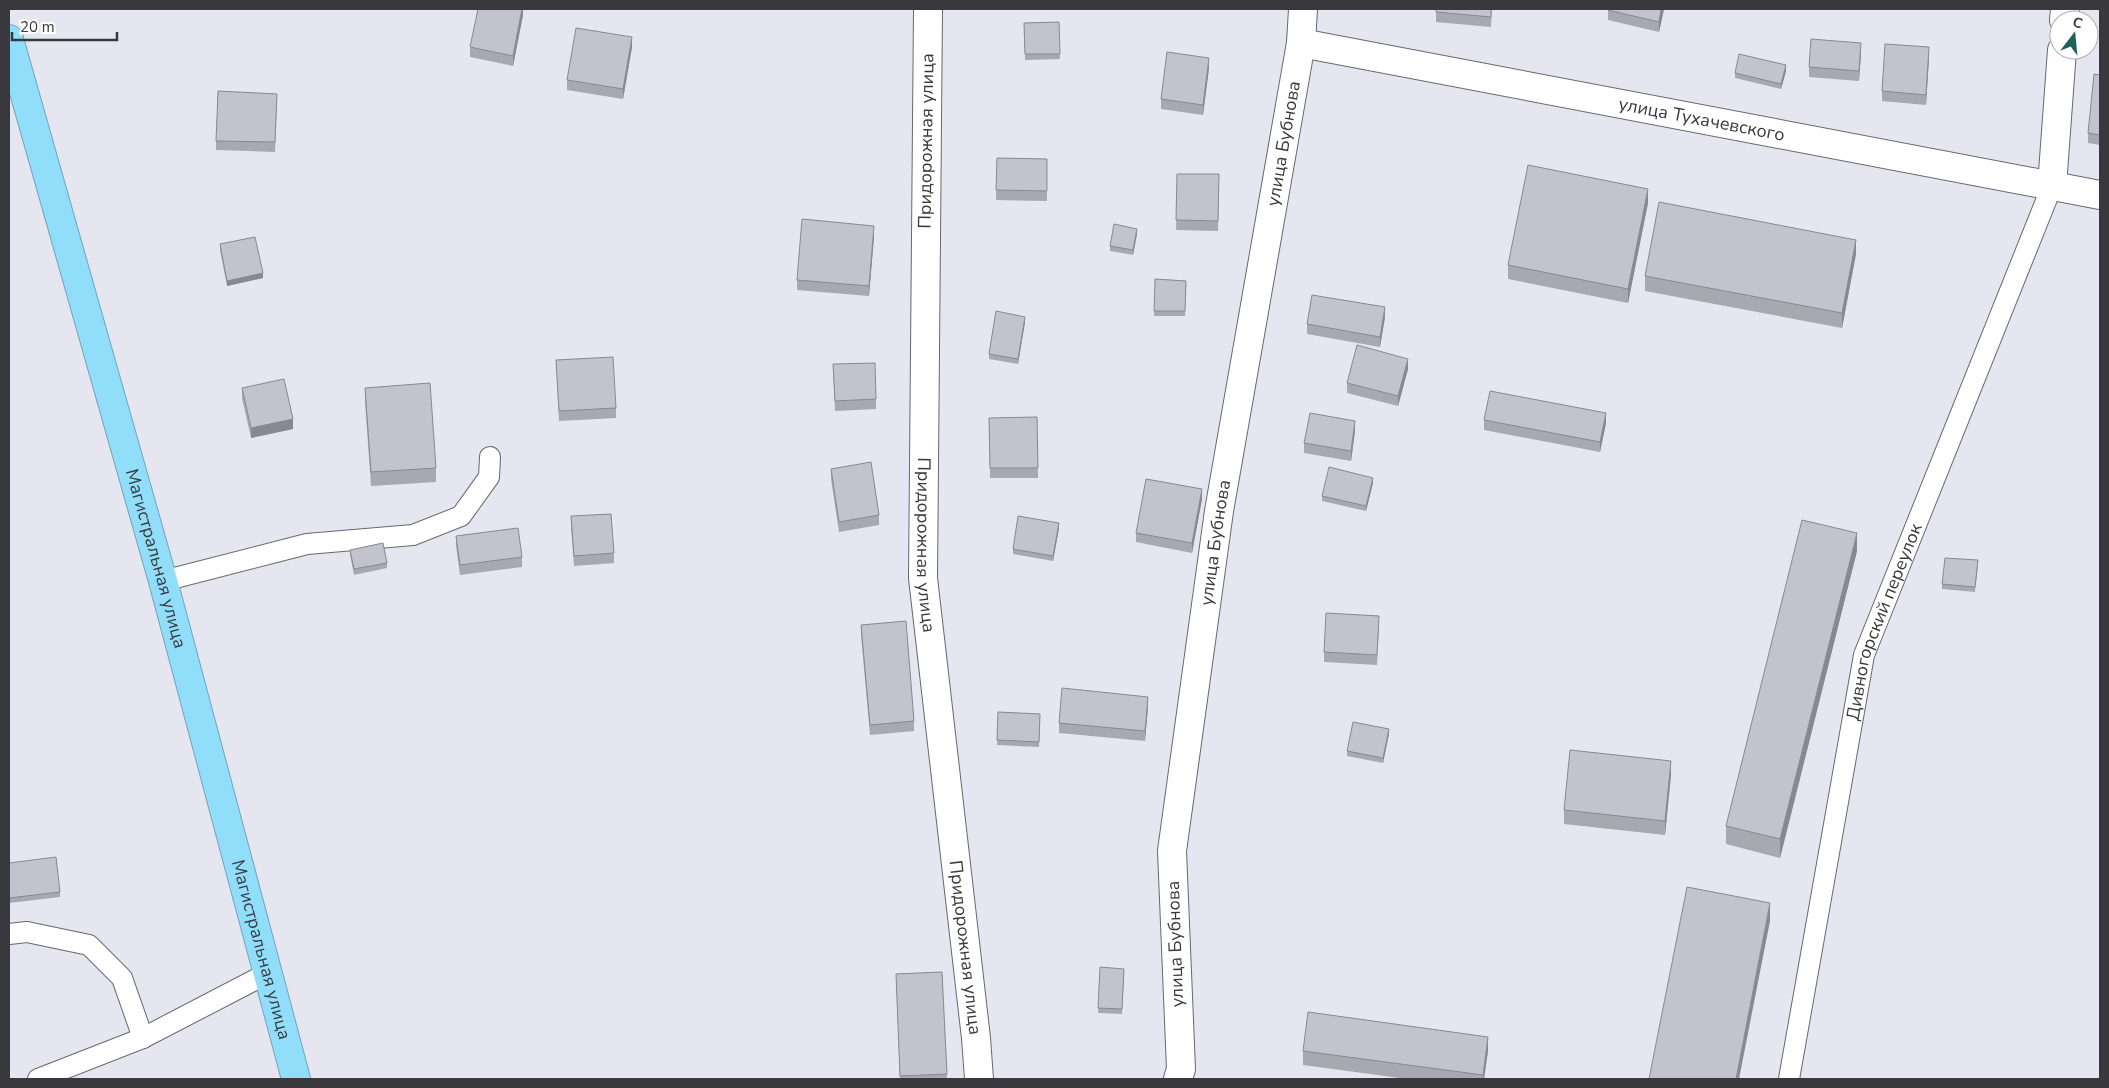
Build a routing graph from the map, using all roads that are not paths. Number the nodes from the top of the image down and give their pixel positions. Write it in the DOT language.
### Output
graph roads {
  1 [pos="928,9"];
  2 [pos="1303,9"];
  3 [pos="9,38"];
  4 [pos="1301,43"];
  5 [pos="2061,60"];
  6 [pos="2052,186"];
  7 [pos="2100,195"];
  8 [pos="490,457"];
  9 [pos="163,581"];
  10 [pos="9,934"];
  11 [pos="268,973"];
  12 [pos="143,1038"];
  13 [pos="38,1079"];
  14 [pos="296,1079"];
  15 [pos="979,1079"];
  16 [pos="1178,1079"];
  17 [pos="1788,1079"];
  1 -- 15 [label="street, Придорожная улица"];
  2 -- 4 [label="street, улица Бубнова"];
  3 -- 9 [label="highway, Магистральная улица"];
  4 -- 6 [label="street, улица Тухачевского"];
  4 -- 16 [label="street, улица Бубнова"];
  5 -- 6 [label="street"];
  6 -- 7 [label="street, улица Тухачевского"];
  6 -- 17 [label="lane, Дивногорский переулок"];
  8 -- 9 [label="lane"];
  9 -- 11 [label="highway, Магистральная улица"];
  10 -- 12 [label="lane"];
  11 -- 12 [label="lane"];
  11 -- 14 [label="highway, Магистральная улица"];
  12 -- 13 [label="lane"];
}
